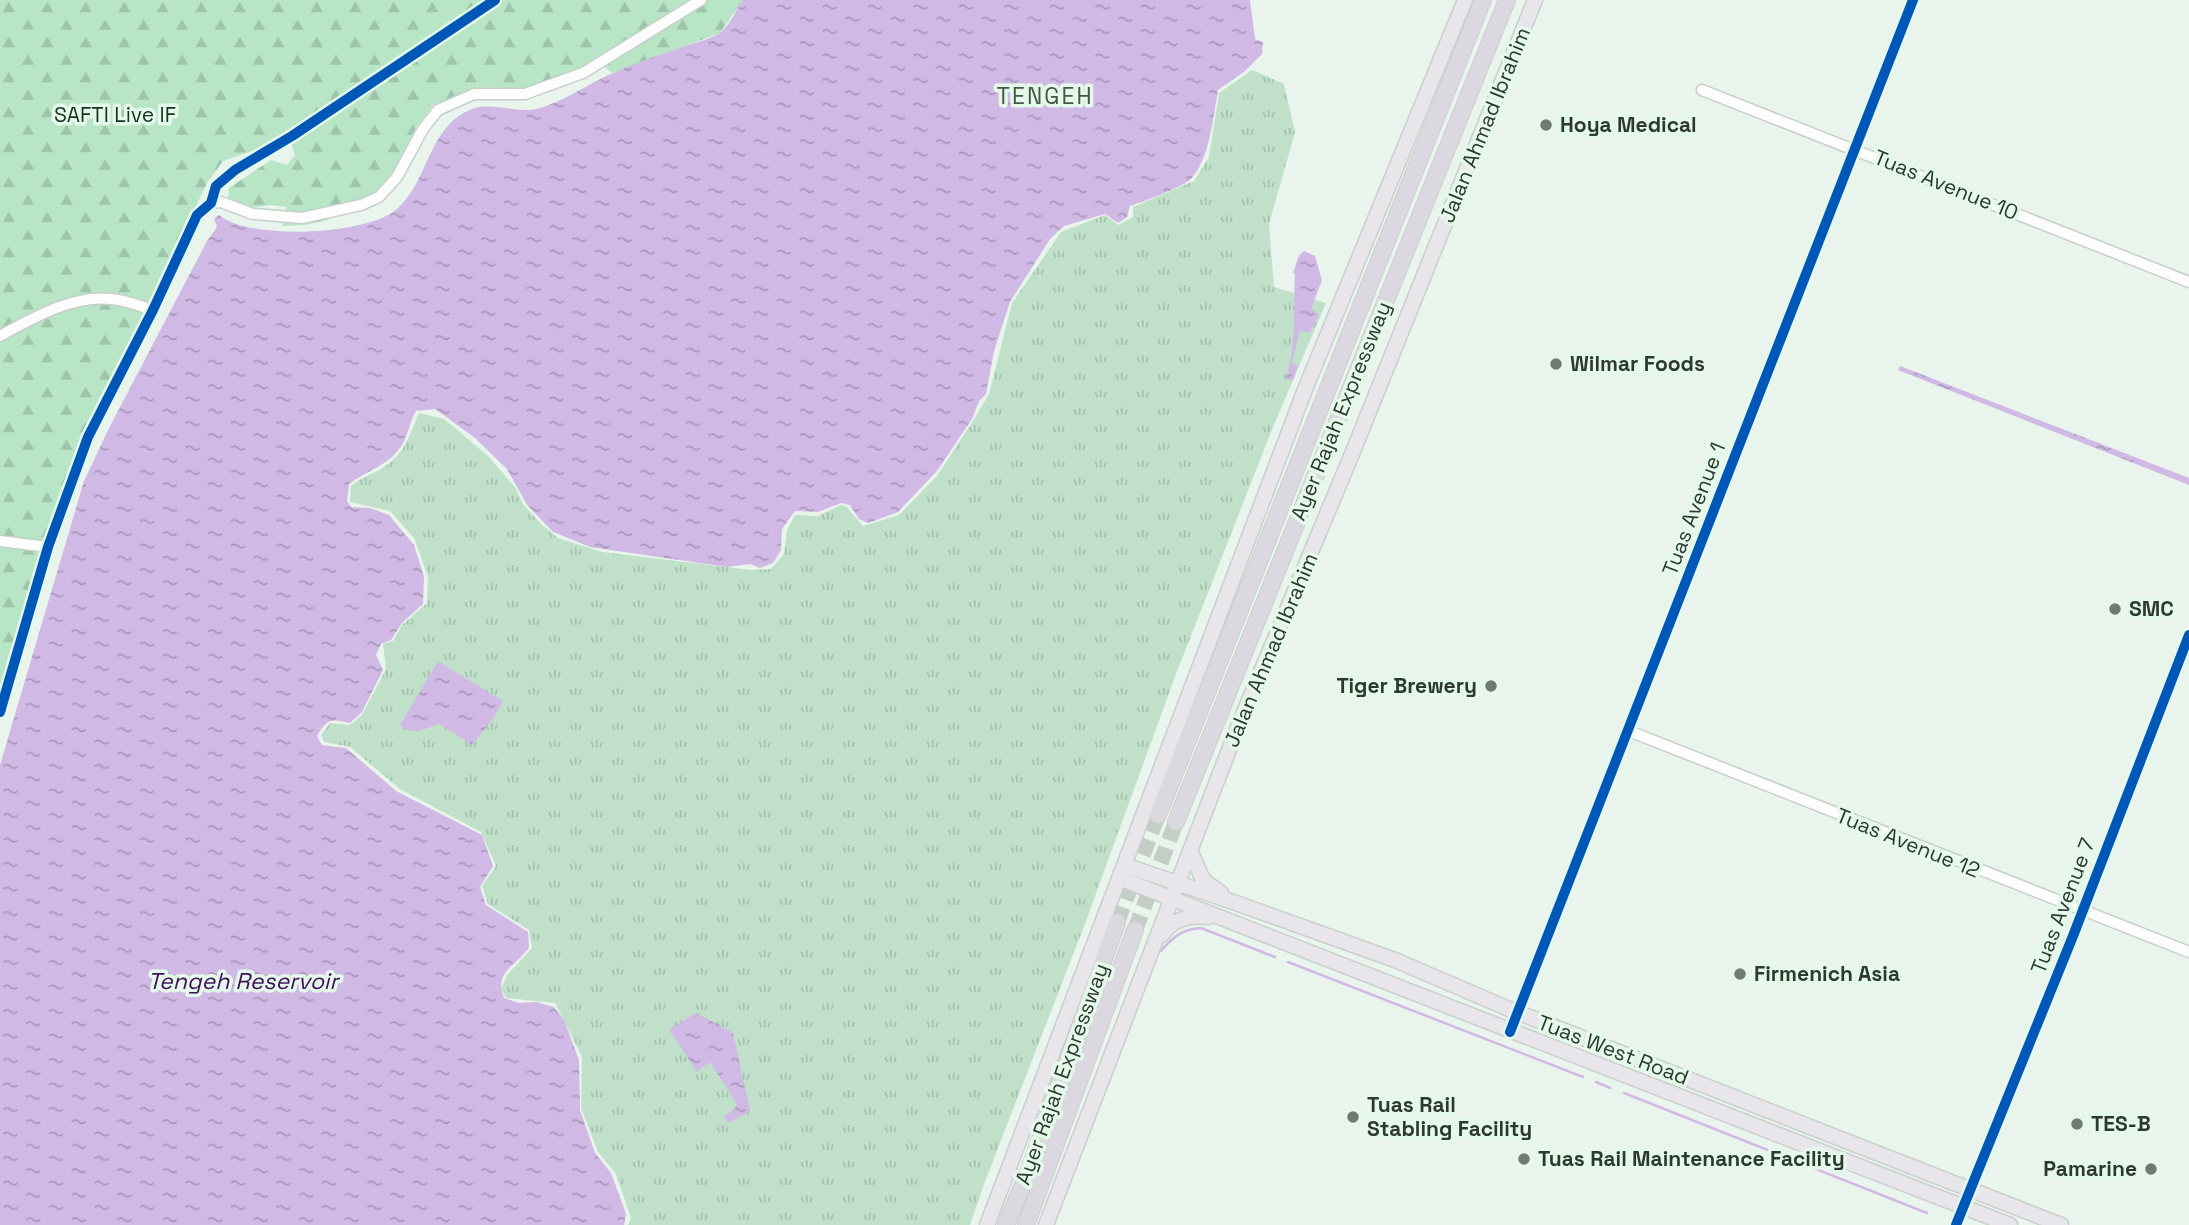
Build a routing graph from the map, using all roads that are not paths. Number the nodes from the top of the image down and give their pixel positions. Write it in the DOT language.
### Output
graph roads {
  1 [pos="495,0"];
  2 [pos="701,0"];
  3 [pos="1465,0"];
  4 [pos="1483,0"];
  5 [pos="1507,0"];
  6 [pos="1535,0"];
  7 [pos="1913,0"];
  8 [pos="1702,90"];
  9 [pos="1856,149"];
  10 [pos="211,203"];
  11 [pos="2189,282"];
  12 [pos="153,310"];
  13 [pos="0,336"];
  14 [pos="0,541"];
  15 [pos="48,547"];
  16 [pos="2189,635"];
  17 [pos="0,712"];
  18 [pos="1629,731"];
  19 [pos="1158,815"];
  20 [pos="1176,822"];
  21 [pos="1190,850"];
  22 [pos="1122,872"];
  23 [pos="1175,891"];
  24 [pos="1236,903"];
  25 [pos="2082,911"];
  26 [pos="1230,920"];
  27 [pos="1116,922"];
  28 [pos="1135,930"];
  29 [pos="1155,944"];
  30 [pos="2189,952"];
  31 [pos="1517,1012"];
  32 [pos="1510,1032"];
  33 [pos="1970,1189"];
  34 [pos="1963,1207"];
  35 [pos="987,1225"];
  36 [pos="1006,1225"];
  37 [pos="1026,1225"];
  38 [pos="1046,1225"];
  39 [pos="1956,1225"];
  40 [pos="2010,1225"];
  41 [pos="2060,1225"];
  1 -- 10 [label="street"];
  2 -- 10 [label="street"];
  3 -- 22 [label="main road"];
  4 -- 19 [label="highway, Ayer Rajah Expressway"];
  5 -- 20 [label="highway, Ayer Rajah Expressway"];
  6 -- 21 [label="main road, Jalan Ahmad Ibrahim"];
  7 -- 9 [label="street, Tuas Avenue 1"];
  8 -- 9 [label="street, Tuas Avenue 10"];
  9 -- 11 [label="street, Tuas Avenue 10"];
  9 -- 18 [label="street, Tuas Avenue 1"];
  10 -- 12 [label="street"];
  12 -- 13 [label="street"];
  12 -- 15 [label="street"];
  14 -- 15 [label="street"];
  15 -- 17 [label="street"];
  16 -- 25 [label="street, Tuas Avenue 7"];
  18 -- 25 [label="street, Tuas Avenue 12"];
  18 -- 31 [label="street, Tuas Avenue 1"];
  21 -- 23 [label="main road, Jalan Ahmad Ibrahim"];
  21 -- 24 [label="main road"];
  22 -- 23 [label="main road, Tuas West Road"];
  22 -- 35 [label="main road"];
  23 -- 24 [label="main road, Tuas West Road"];
  23 -- 26 [label="main road, Tuas West Road"];
  23 -- 29 [label="main road, Jalan Ahmad Ibrahim"];
  24 -- 31 [label="main road, Tuas West Road"];
  25 -- 30 [label="street, Tuas Avenue 12"];
  25 -- 33 [label="street, Tuas Avenue 7"];
  26 -- 29 [label="main road"];
  26 -- 32 [label="main road, Tuas West Road"];
  27 -- 36 [label="highway, Ayer Rajah Expressway"];
  28 -- 37 [label="highway, Ayer Rajah Expressway"];
  29 -- 38 [label="main road, Jalan Ahmad Ibrahim"];
  31 -- 32 [label="street, Tuas Avenue 1"];
  31 -- 33 [label="main road, Tuas West Road"];
  32 -- 34 [label="main road, Tuas West Road"];
  33 -- 34 [label="street, Tuas Avenue 7"];
  33 -- 41 [label="main road, Tuas West Road"];
  34 -- 39 [label="street, Tuas Avenue 7"];
  34 -- 40 [label="main road, Tuas West Road"];
}
